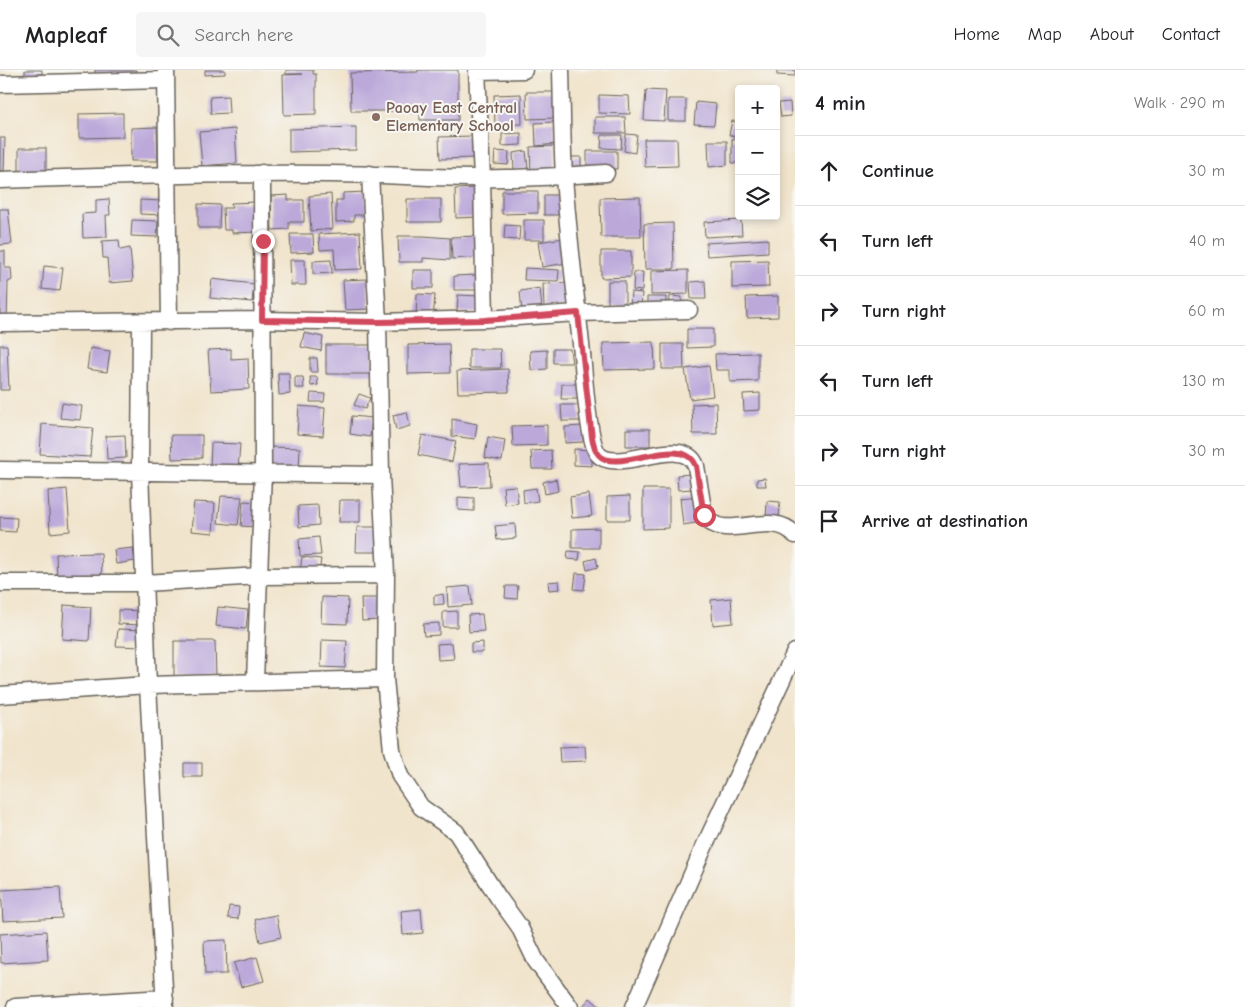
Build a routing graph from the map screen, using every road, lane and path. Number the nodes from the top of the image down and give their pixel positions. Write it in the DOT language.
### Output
graph roads {
  1 [pos="524,70"];
  2 [pos="561,70"];
  3 [pos="477,71"];
  4 [pos="166,75"];
  5 [pos="48,77"];
  6 [pos="0,84"];
  7 [pos="606,172"];
  8 [pos="262,173"];
  9 [pos="168,174"];
  10 [pos="370,174"];
  11 [pos="564,176"];
  12 [pos="482,178"];
  13 [pos="0,180"];
  14 [pos="689,310"];
  15 [pos="578,313"];
  16 [pos="262,320"];
  17 [pos="485,320"];
  18 [pos="141,322"];
  19 [pos="169,322"];
  20 [pos="378,322"];
  21 [pos="0,323"];
  22 [pos="0,470"];
  23 [pos="140,471"];
  24 [pos="263,472"];
  25 [pos="381,475"];
  26 [pos="795,535"];
  27 [pos="386,575"];
  28 [pos="260,576"];
  29 [pos="0,583"];
  30 [pos="144,583"];
  31 [pos="795,652"];
  32 [pos="384,679"];
  33 [pos="255,681"];
  34 [pos="148,685"];
  35 [pos="0,695"];
  36 [pos="165,1002"];
  37 [pos="15,1007"];
  38 [pos="570,1007"];
  39 [pos="634,1007"];
  1 -- 3 [label="street"];
  2 -- 11 [label="street"];
  3 -- 12 [label="street"];
  4 -- 5 [label="street"];
  4 -- 9 [label="street"];
  5 -- 6 [label="street"];
  7 -- 11 [label="street"];
  8 -- 9 [label="street"];
  8 -- 10 [label="street"];
  8 -- 16 [label="street"];
  9 -- 13 [label="street"];
  9 -- 19 [label="street"];
  10 -- 12 [label="street"];
  10 -- 20 [label="street"];
  11 -- 12 [label="street"];
  11 -- 15 [label="street"];
  12 -- 17 [label="street"];
  14 -- 15 [label="street"];
  15 -- 17 [label="street"];
  15 -- 26 [label="street"];
  16 -- 19 [label="street"];
  16 -- 20 [label="street"];
  16 -- 24 [label="street"];
  17 -- 20 [label="street"];
  18 -- 19 [label="street"];
  18 -- 21 [label="street"];
  18 -- 23 [label="street"];
  20 -- 25 [label="street"];
  22 -- 23 [label="street"];
  23 -- 24 [label="street"];
  23 -- 30 [label="street"];
  24 -- 25 [label="street"];
  24 -- 28 [label="street"];
  25 -- 27 [label="street"];
  27 -- 28 [label="street"];
  27 -- 32 [label="street"];
  28 -- 30 [label="street"];
  28 -- 33 [label="street"];
  29 -- 30 [label="street"];
  30 -- 34 [label="street"];
  31 -- 39 [label="street"];
  32 -- 33 [label="street"];
  32 -- 38 [label="street"];
  33 -- 34 [label="street"];
  34 -- 35 [label="street"];
  34 -- 36 [label="street"];
  36 -- 37 [label="street"];
}
